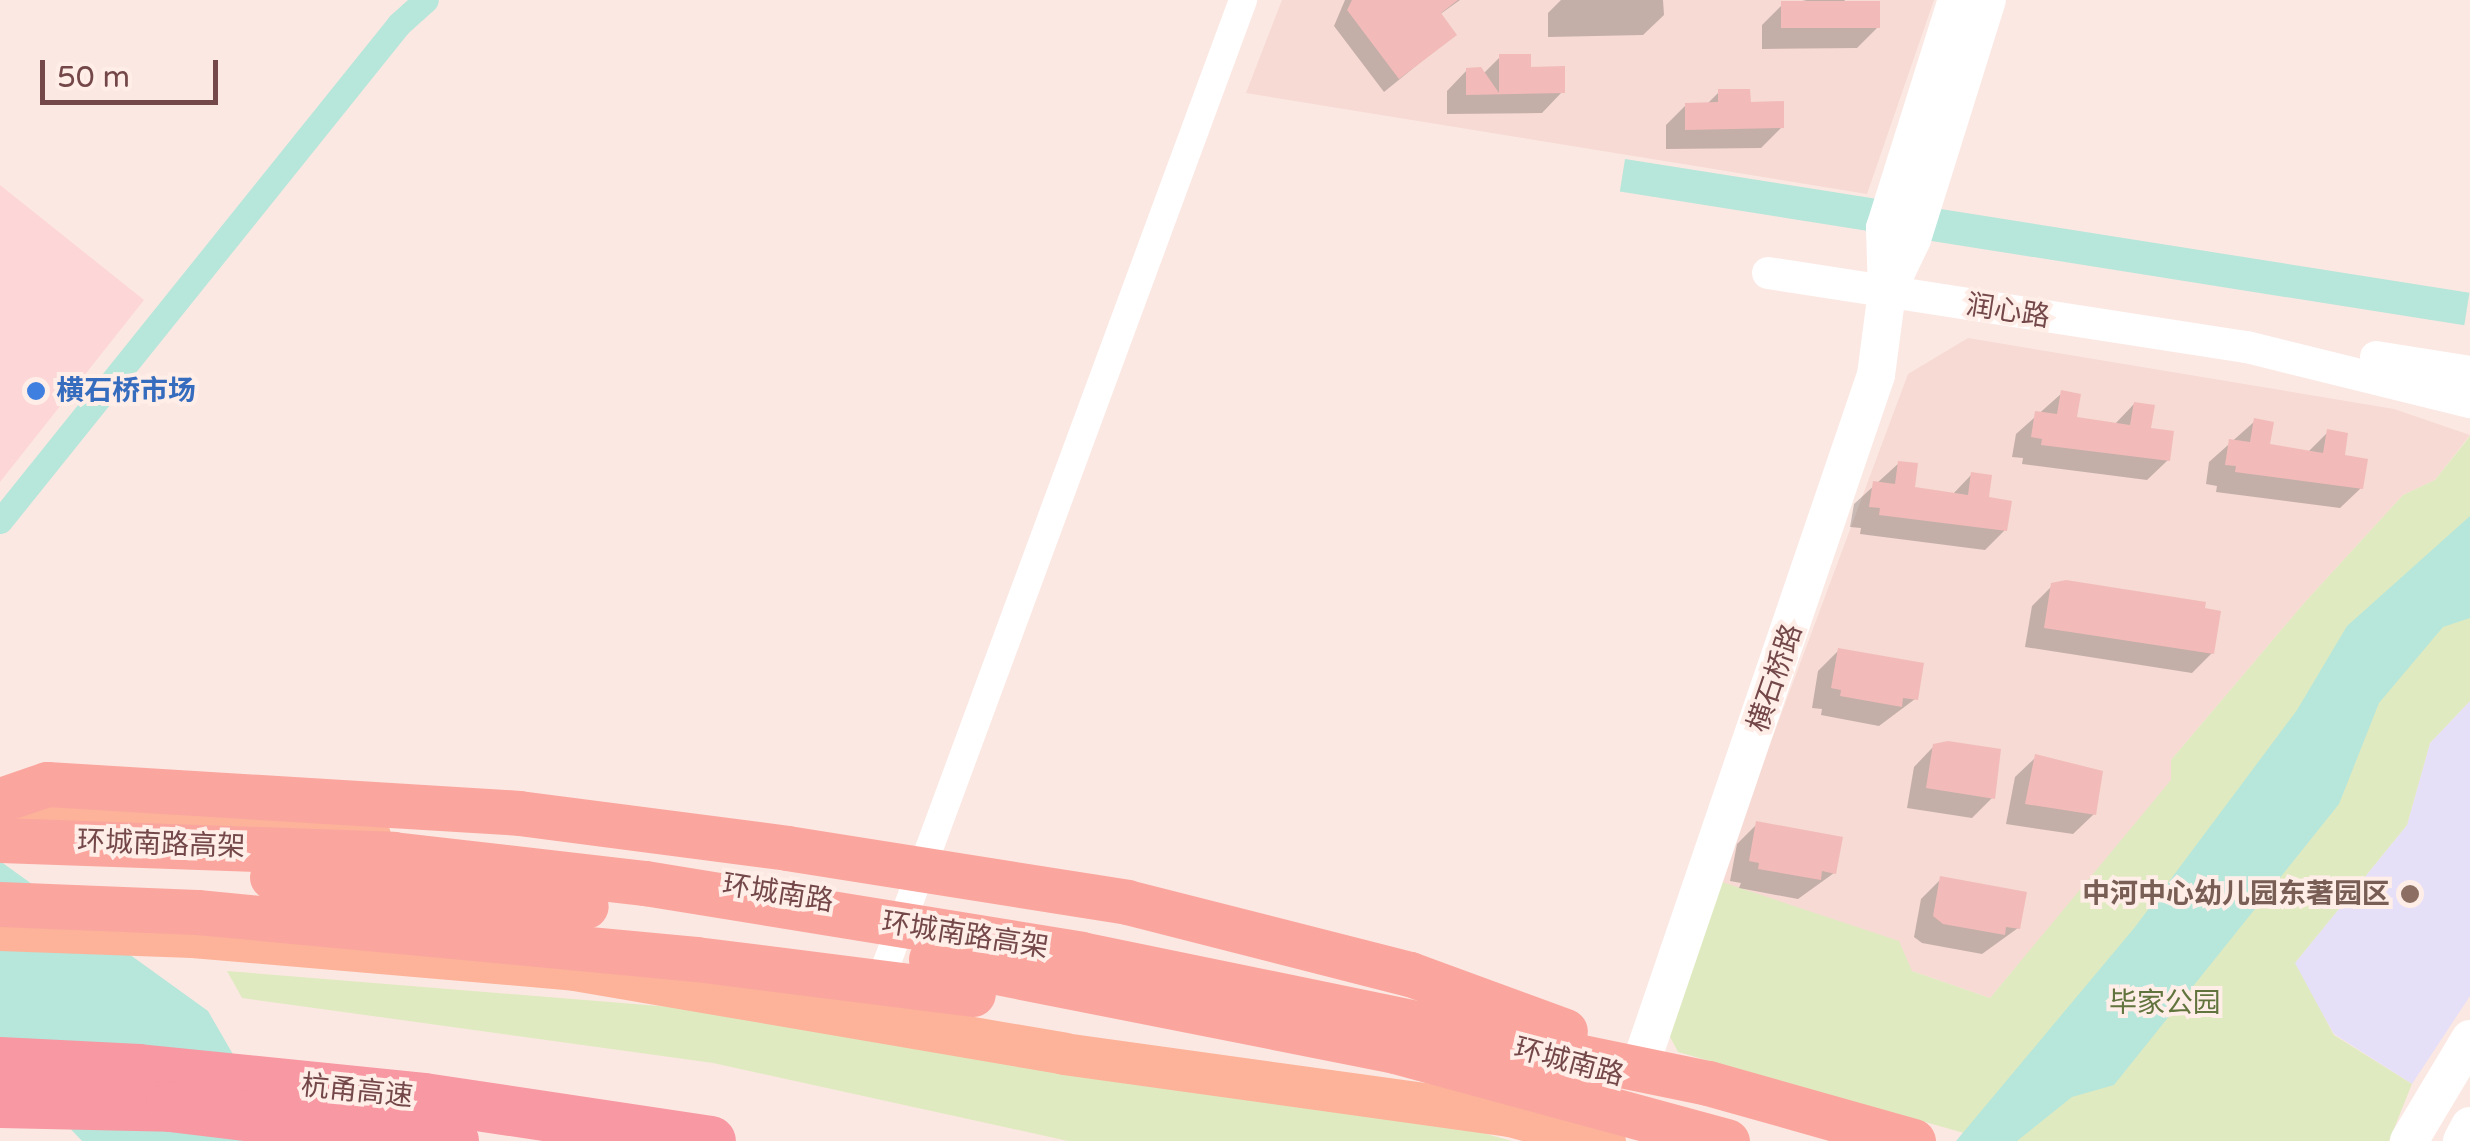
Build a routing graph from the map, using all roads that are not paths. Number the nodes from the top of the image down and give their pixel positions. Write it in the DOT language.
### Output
graph roads {
  1 [pos="1243,0"];
  2 [pos="1957,0"];
  3 [pos="1988,0"];
  4 [pos="1768,273"];
  5 [pos="1887,292"];
  6 [pos="2248,347"];
  7 [pos="2470,372"];
  8 [pos="2470,402"];
  9 [pos="0,800"];
  10 [pos="0,809"];
  11 [pos="0,840"];
  12 [pos="0,868"];
  13 [pos="0,904"];
  14 [pos="906,913"];
  15 [pos="0,930"];
  16 [pos="866,1020"];
  17 [pos="2470,1039"];
  18 [pos="1395,1051"];
  19 [pos="1642,1060"];
  20 [pos="0,1062"];
  21 [pos="1708,1084"];
  22 [pos="0,1103"];
  23 [pos="2470,1126"];
  24 [pos="454,1141"];
  25 [pos="711,1141"];
  26 [pos="1605,1141"];
  27 [pos="1728,1141"];
  28 [pos="1830,1141"];
  29 [pos="1914,1141"];
  30 [pos="2410,1141"];
  31 [pos="2462,1141"];
  1 -- 14 [label="street"];
  2 -- 5 [label="main road, 横石桥路"];
  3 -- 5 [label="main road, 横石桥路"];
  4 -- 5 [label="street, 润心路"];
  5 -- 6 [label="street, 润心路"];
  5 -- 19 [label="main road, 横石桥路"];
  6 -- 7 [label="street, 润心路"];
  6 -- 8 [label="street, 润心路"];
  9 -- 19 [label="highway"];
  10 -- 14 [label="main road, 环城南路"];
  11 -- 21 [label="highway, 环城南路高架"];
  12 -- 18 [label="highway, 环城南路高架"];
  13 -- 18 [label="highway"];
  14 -- 16 [label="street"];
  14 -- 28 [label="main road, 环城南路"];
  15 -- 16 [label="main road"];
  16 -- 26 [label="main road"];
  17 -- 30 [label="main road"];
  18 -- 27 [label="highway, 环城南路高架"];
  19 -- 21 [label="highway"];
  20 -- 25 [label="highway, 杭甬高速"];
  21 -- 29 [label="highway, 环城南路高架"];
  22 -- 24 [label="highway, 杭甬高速"];
  23 -- 31 [label="main road"];
}
